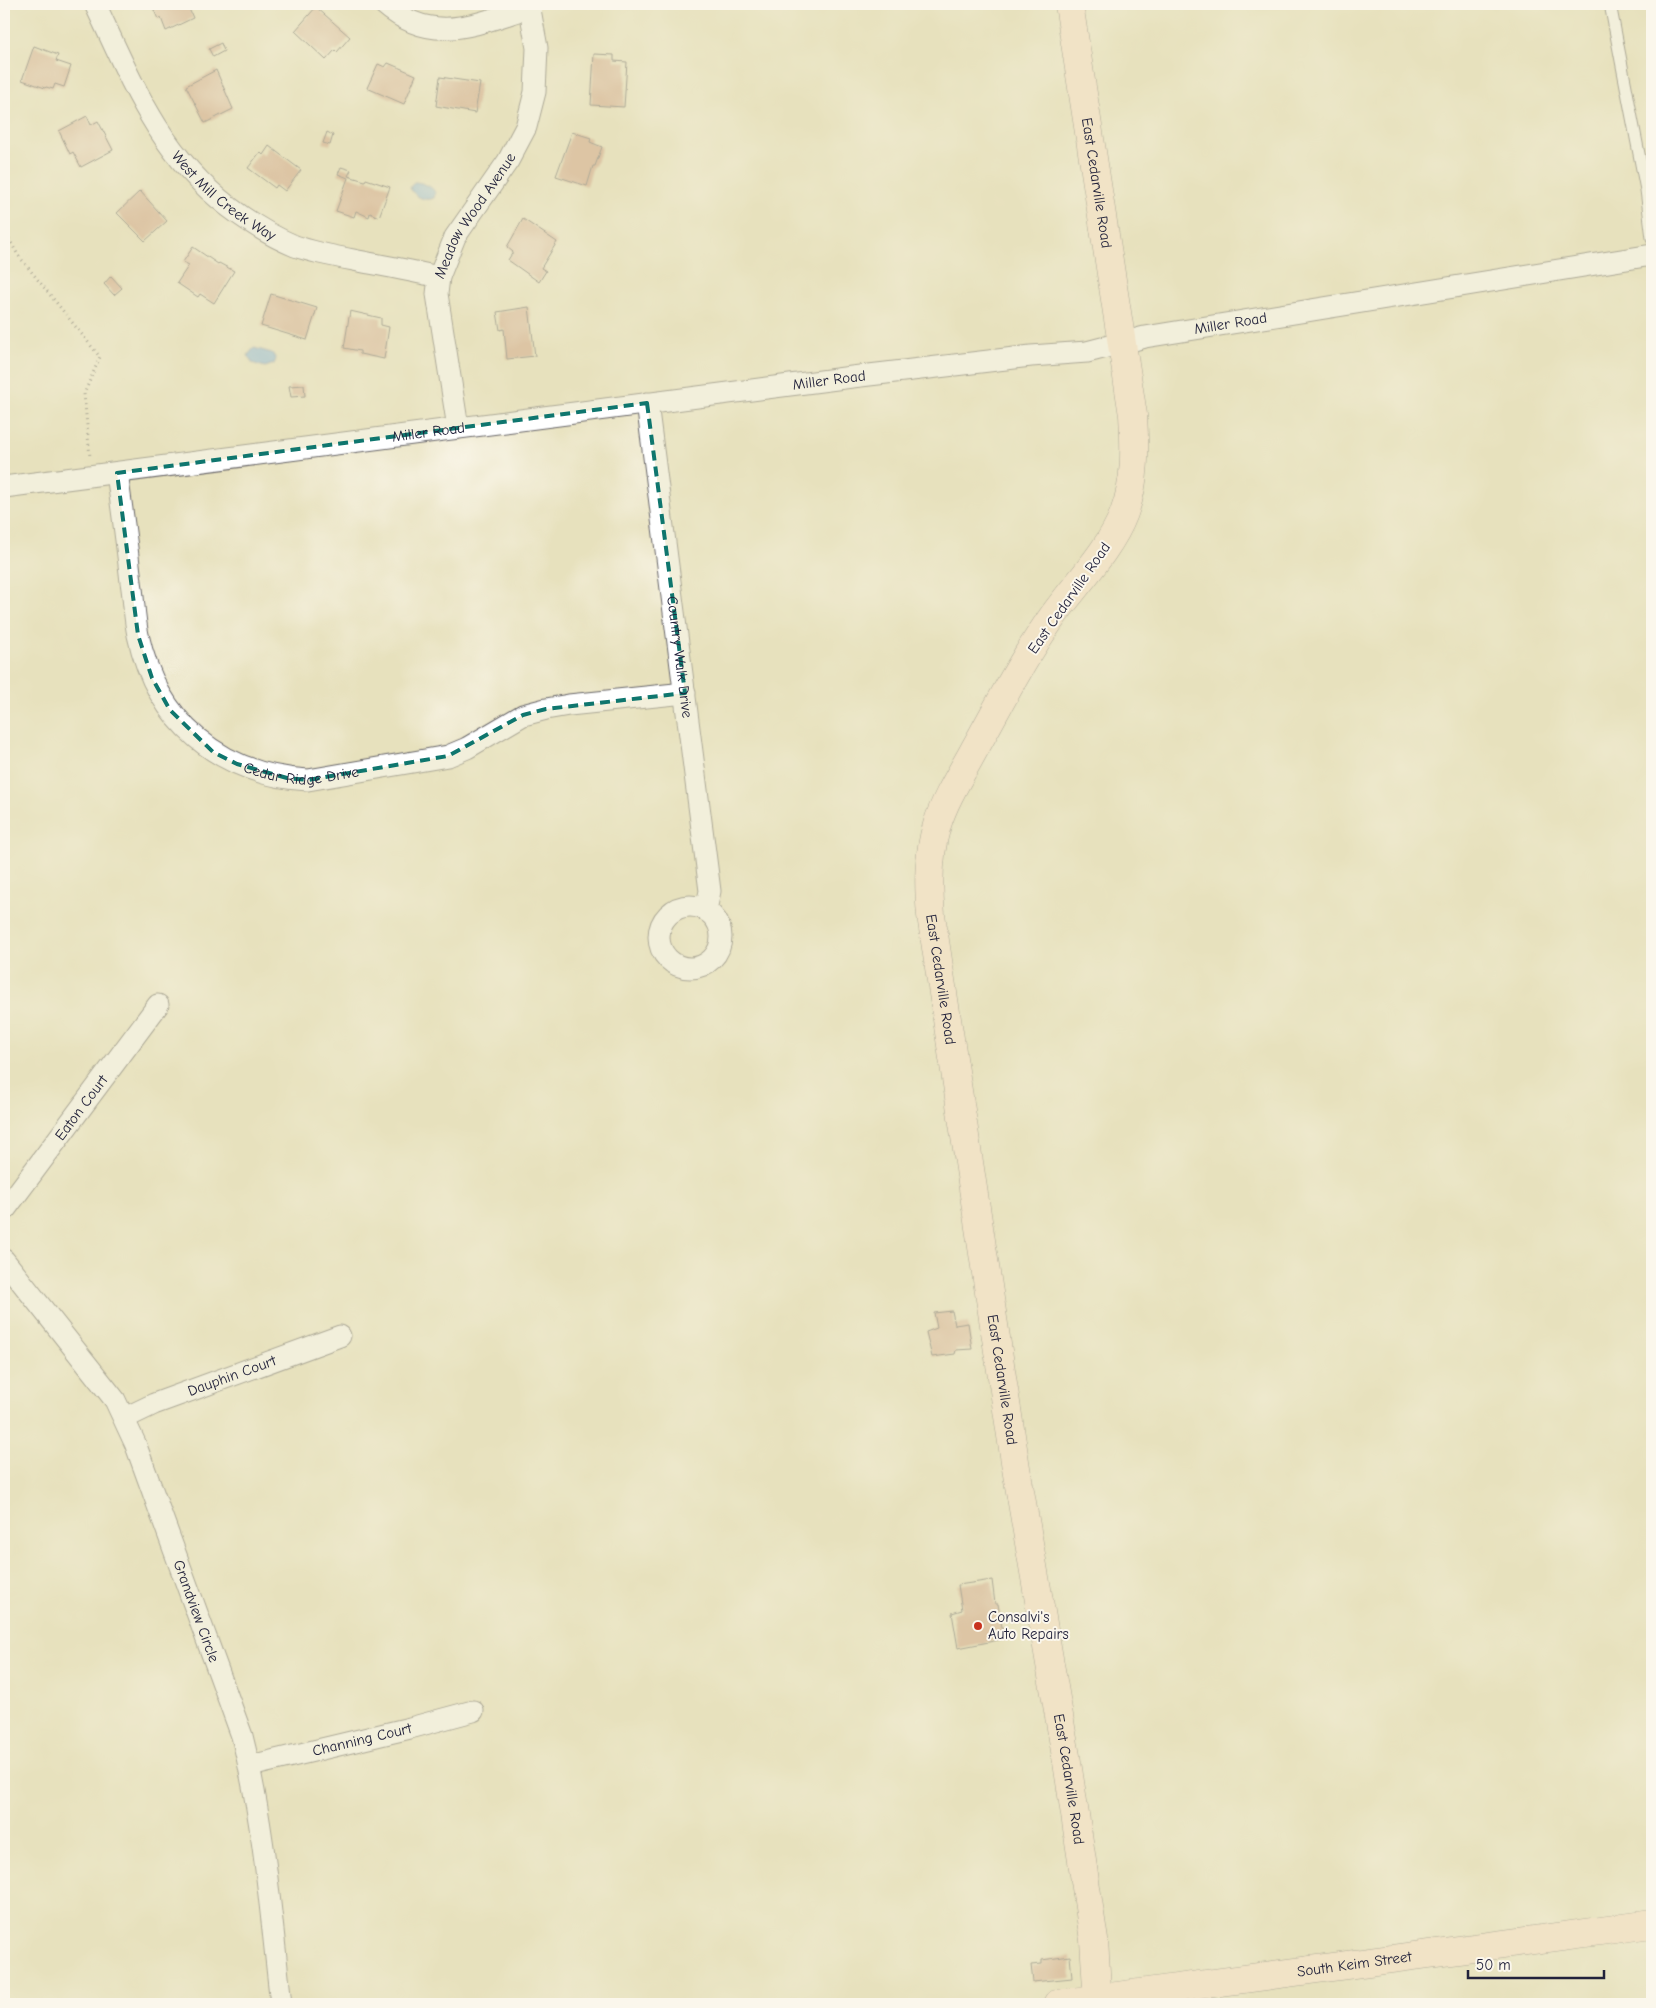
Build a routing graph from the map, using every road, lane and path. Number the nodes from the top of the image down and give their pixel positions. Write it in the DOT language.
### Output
graph roads {
  1 [pos="95,4"];
  2 [pos="384,4"];
  3 [pos="1069,4"];
  4 [pos="1610,4"];
  5 [pos="530,5"];
  6 [pos="4,230"];
  7 [pos="1652,238"];
  8 [pos="1652,255"];
  9 [pos="439,277"];
  10 [pos="1122,343"];
  11 [pos="647,404"];
  12 [pos="458,428"];
  13 [pos="90,463"];
  14 [pos="117,473"];
  15 [pos="4,487"];
  16 [pos="685,693"];
  17 [pos="706,910"];
  18 [pos="158,1005"];
  19 [pos="4,1210"];
  20 [pos="4,1260"];
  21 [pos="340,1336"];
  22 [pos="125,1418"];
  23 [pos="473,1711"];
  24 [pos="250,1766"];
  25 [pos="1652,1924"];
  26 [pos="1098,2001"];
  27 [pos="282,2004"];
  28 [pos="1057,2004"];
  1 -- 9 [label="street, West Mill Creek Way"];
  2 -- 5 [label="street, Meadow Wood Avenue"];
  3 -- 10 [label="street, East Cedarville Road"];
  4 -- 7 [label="lane"];
  5 -- 9 [label="street, Meadow Wood Avenue"];
  6 -- 13 [label="path"];
  8 -- 10 [label="street, Miller Road"];
  9 -- 12 [label="street, Meadow Wood Avenue"];
  10 -- 11 [label="street, Miller Road"];
  10 -- 26 [label="street, East Cedarville Road"];
  11 -- 12 [label="street, Miller Road"];
  11 -- 16 [label="street, Country Walk Drive"];
  12 -- 14 [label="street, Miller Road"];
  14 -- 15 [label="street, Miller Road"];
  14 -- 16 [label="street, Cedar Ridge Drive"];
  16 -- 17 [label="street, Country Walk Drive"];
  18 -- 19 [label="street, Eaton Court"];
  20 -- 22 [label="street, Grandview Circle"];
  21 -- 22 [label="street, Dauphin Court"];
  22 -- 24 [label="street, Grandview Circle"];
  23 -- 24 [label="street, Channing Court"];
  24 -- 27 [label="street, Grandview Circle"];
  25 -- 26 [label="street, South Keim Street"];
  26 -- 28 [label="street, South Keim Street"];
}
